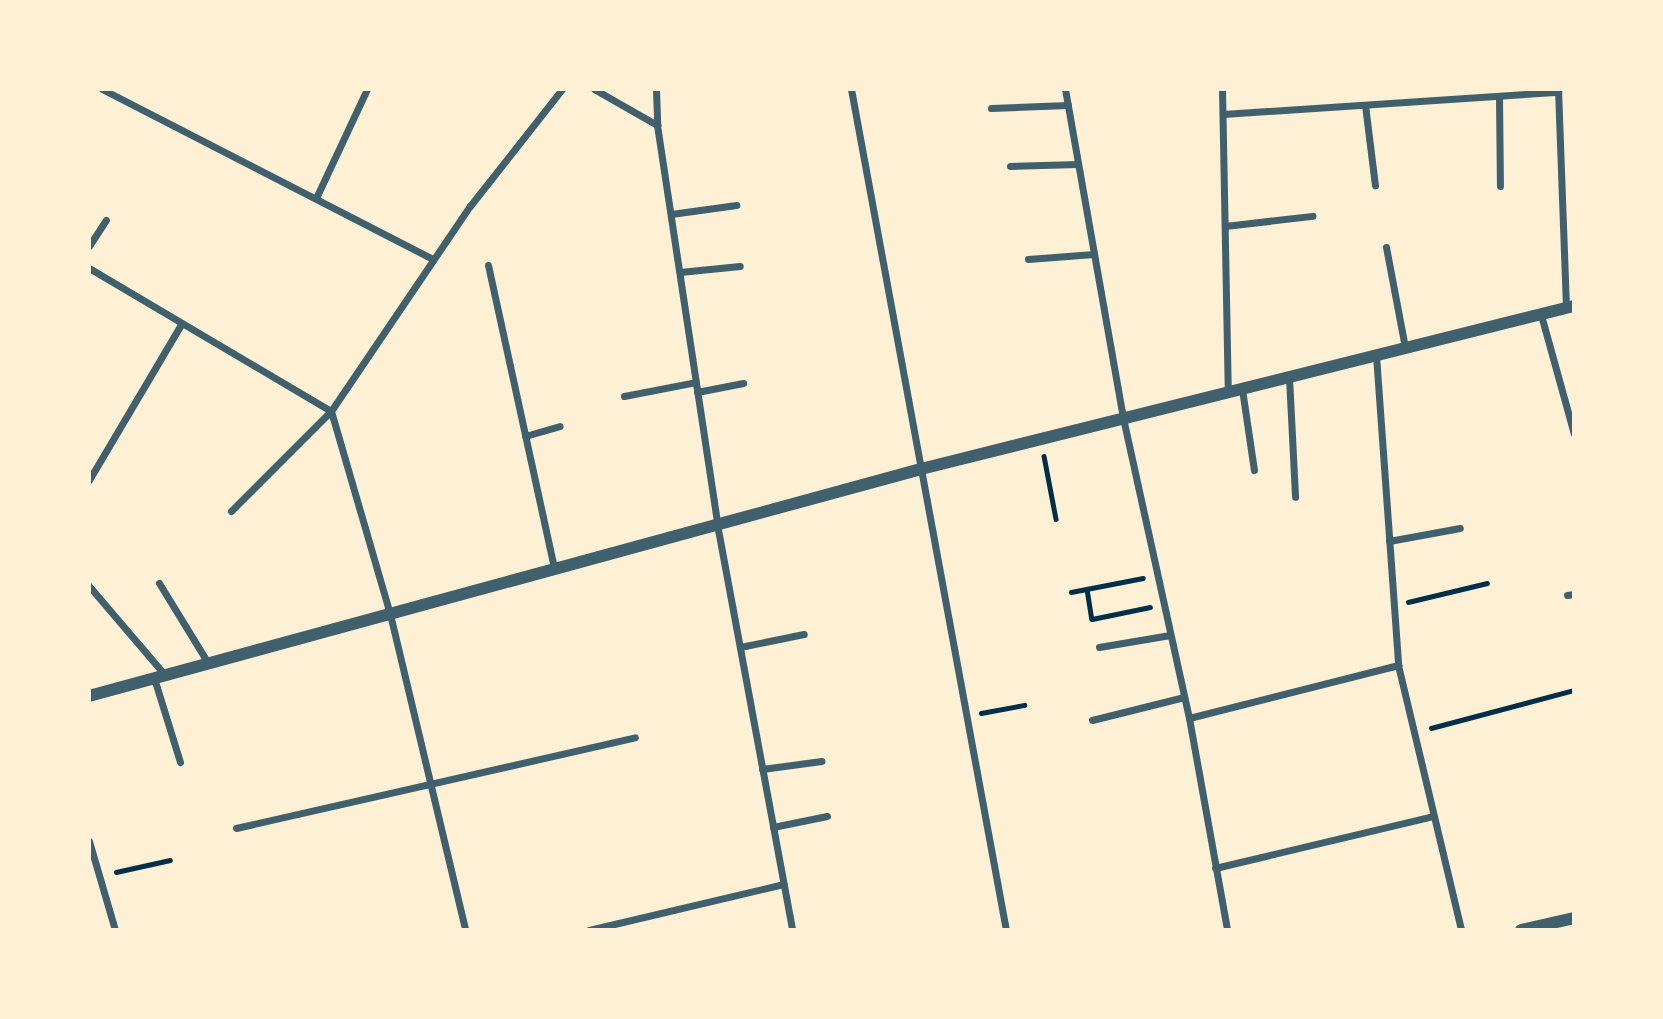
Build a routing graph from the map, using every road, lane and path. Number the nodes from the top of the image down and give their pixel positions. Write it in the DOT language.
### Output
graph roads {
  1 [pos="102,89"];
  2 [pos="367,89"];
  3 [pos="562,89"];
  4 [pos="594,89"];
  5 [pos="656,89"];
  6 [pos="850,89"];
  7 [pos="1065,89"];
  8 [pos="1223,89"];
  9 [pos="1558,91"];
  10 [pos="1499,96"];
  11 [pos="1068,105"];
  12 [pos="1365,105"];
  13 [pos="991,108"];
  14 [pos="1223,114"];
  15 [pos="657,125"];
  16 [pos="1078,164"];
  17 [pos="1010,166"];
  18 [pos="1375,185"];
  19 [pos="1500,186"];
  20 [pos="316,198"];
  21 [pos="736,205"];
  22 [pos="671,214"];
  23 [pos="1312,216"];
  24 [pos="106,220"];
  25 [pos="1225,226"];
  26 [pos="89,247"];
  27 [pos="1386,247"];
  28 [pos="1094,254"];
  29 [pos="433,259"];
  30 [pos="1028,259"];
  31 [pos="488,265"];
  32 [pos="740,266"];
  33 [pos="89,268"];
  34 [pos="680,272"];
  35 [pos="1570,307"];
  36 [pos="1541,315"];
  37 [pos="182,323"];
  38 [pos="1405,348"];
  39 [pos="1376,354"];
  40 [pos="1289,376"];
  41 [pos="696,382"];
  42 [pos="743,383"];
  43 [pos="1242,388"];
  44 [pos="698,392"];
  45 [pos="1228,392"];
  46 [pos="624,396"];
  47 [pos="331,411"];
  48 [pos="1123,418"];
  49 [pos="560,426"];
  50 [pos="1574,434"];
  51 [pos="525,436"];
  52 [pos="1041,438"];
  53 [pos="921,468"];
  54 [pos="1254,470"];
  55 [pos="89,481"];
  56 [pos="1295,497"];
  57 [pos="231,511"];
  58 [pos="1055,519"];
  59 [pos="717,524"];
  60 [pos="1460,528"];
  61 [pos="1389,541"];
  62 [pos="554,568"];
  63 [pos="1157,575"];
  64 [pos="159,583"];
  65 [pos="1487,583"];
  66 [pos="89,586"];
  67 [pos="1087,589"];
  68 [pos="1071,593"];
  69 [pos="1164,604"];
  70 [pos="1394,606"];
  71 [pos="390,614"];
  72 [pos="804,634"];
  73 [pos="1170,635"];
  74 [pos="740,647"];
  75 [pos="1099,647"];
  76 [pos="208,663"];
  77 [pos="1398,665"];
  78 [pos="160,676"];
  79 [pos="1574,690"];
  80 [pos="89,696"];
  81 [pos="1184,697"];
  82 [pos="1024,705"];
  83 [pos="967,716"];
  84 [pos="1189,719"];
  85 [pos="1092,720"];
  86 [pos="1413,733"];
  87 [pos="635,737"];
  88 [pos="821,761"];
  89 [pos="180,762"];
  90 [pos="762,769"];
  91 [pos="430,786"];
  92 [pos="827,816"];
  93 [pos="1433,816"];
  94 [pos="773,827"];
  95 [pos="236,828"];
  96 [pos="89,841"];
  97 [pos="170,860"];
  98 [pos="1215,868"];
  99 [pos="99,876"];
  100 [pos="784,884"];
  101 [pos="1574,918"];
  102 [pos="115,930"];
  103 [pos="465,930"];
  104 [pos="589,930"];
  105 [pos="792,930"];
  106 [pos="1006,930"];
  107 [pos="1227,930"];
  108 [pos="1461,930"];
  109 [pos="1521,930"];
  1 -- 20 [label="street"];
  2 -- 20 [label="street"];
  3 -- 29 [label="street"];
  4 -- 15 [label="street"];
  5 -- 15 [label="street"];
  6 -- 53 [label="street"];
  7 -- 11 [label="street"];
  8 -- 14 [label="street"];
  9 -- 10 [label="street"];
  9 -- 35 [label="street"];
  10 -- 12 [label="street"];
  10 -- 19 [label="street"];
  11 -- 13 [label="street"];
  11 -- 16 [label="street"];
  12 -- 14 [label="street"];
  12 -- 18 [label="street"];
  14 -- 25 [label="street"];
  15 -- 22 [label="street"];
  16 -- 17 [label="street"];
  16 -- 28 [label="street"];
  20 -- 29 [label="street"];
  21 -- 22 [label="street"];
  22 -- 34 [label="street"];
  23 -- 25 [label="street"];
  24 -- 26 [label="street"];
  25 -- 45 [label="street"];
  27 -- 38 [label="street"];
  28 -- 30 [label="street"];
  28 -- 48 [label="street"];
  29 -- 47 [label="street"];
  31 -- 51 [label="street"];
  32 -- 34 [label="street"];
  33 -- 37 [label="street"];
  34 -- 41 [label="street"];
  35 -- 36 [label="street"];
  36 -- 38 [label="street"];
  36 -- 50 [label="street"];
  37 -- 47 [label="street"];
  37 -- 55 [label="street"];
  38 -- 39 [label="street"];
  39 -- 40 [label="street"];
  39 -- 61 [label="street"];
  40 -- 43 [label="street"];
  40 -- 56 [label="street"];
  41 -- 44 [label="street"];
  41 -- 46 [label="street"];
  42 -- 44 [label="street"];
  43 -- 45 [label="street"];
  43 -- 54 [label="street"];
  44 -- 59 [label="street"];
  45 -- 48 [label="street"];
  47 -- 57 [label="street"];
  47 -- 71 [label="street"];
  48 -- 52 [label="street"];
  48 -- 63 [label="street"];
  49 -- 51 [label="street"];
  51 -- 62 [label="street"];
  52 -- 53 [label="street"];
  52 -- 58 [label="path"];
  53 -- 59 [label="street"];
  53 -- 83 [label="street"];
  59 -- 62 [label="street"];
  59 -- 74 [label="street"];
  60 -- 61 [label="street"];
  61 -- 70 [label="street"];
  62 -- 71 [label="street"];
  63 -- 67 [label="path"];
  63 -- 69 [label="street"];
  64 -- 76 [label="street"];
  65 -- 70 [label="path"];
  66 -- 78 [label="street"];
  67 -- 68 [label="path"];
  67 -- 69 [label="path"];
  69 -- 73 [label="street"];
  70 -- 77 [label="street"];
  71 -- 76 [label="street"];
  71 -- 91 [label="street"];
  72 -- 74 [label="street"];
  73 -- 75 [label="street"];
  73 -- 81 [label="street"];
  74 -- 90 [label="street"];
  76 -- 78 [label="street"];
  77 -- 84 [label="street"];
  77 -- 86 [label="street"];
  78 -- 80 [label="street"];
  78 -- 89 [label="street"];
  79 -- 86 [label="path"];
  81 -- 84 [label="street"];
  81 -- 85 [label="street"];
  82 -- 83 [label="path"];
  83 -- 106 [label="street"];
  84 -- 98 [label="street"];
  86 -- 93 [label="street"];
  87 -- 91 [label="street"];
  88 -- 90 [label="street"];
  90 -- 94 [label="street"];
  91 -- 95 [label="street"];
  91 -- 103 [label="street"];
  92 -- 94 [label="street"];
  93 -- 98 [label="street"];
  93 -- 108 [label="street"];
  94 -- 100 [label="street"];
  96 -- 99 [label="street"];
  97 -- 99 [label="path"];
  98 -- 107 [label="street"];
  99 -- 102 [label="street"];
  100 -- 104 [label="street"];
  100 -- 105 [label="street"];
  101 -- 109 [label="street"];
}
